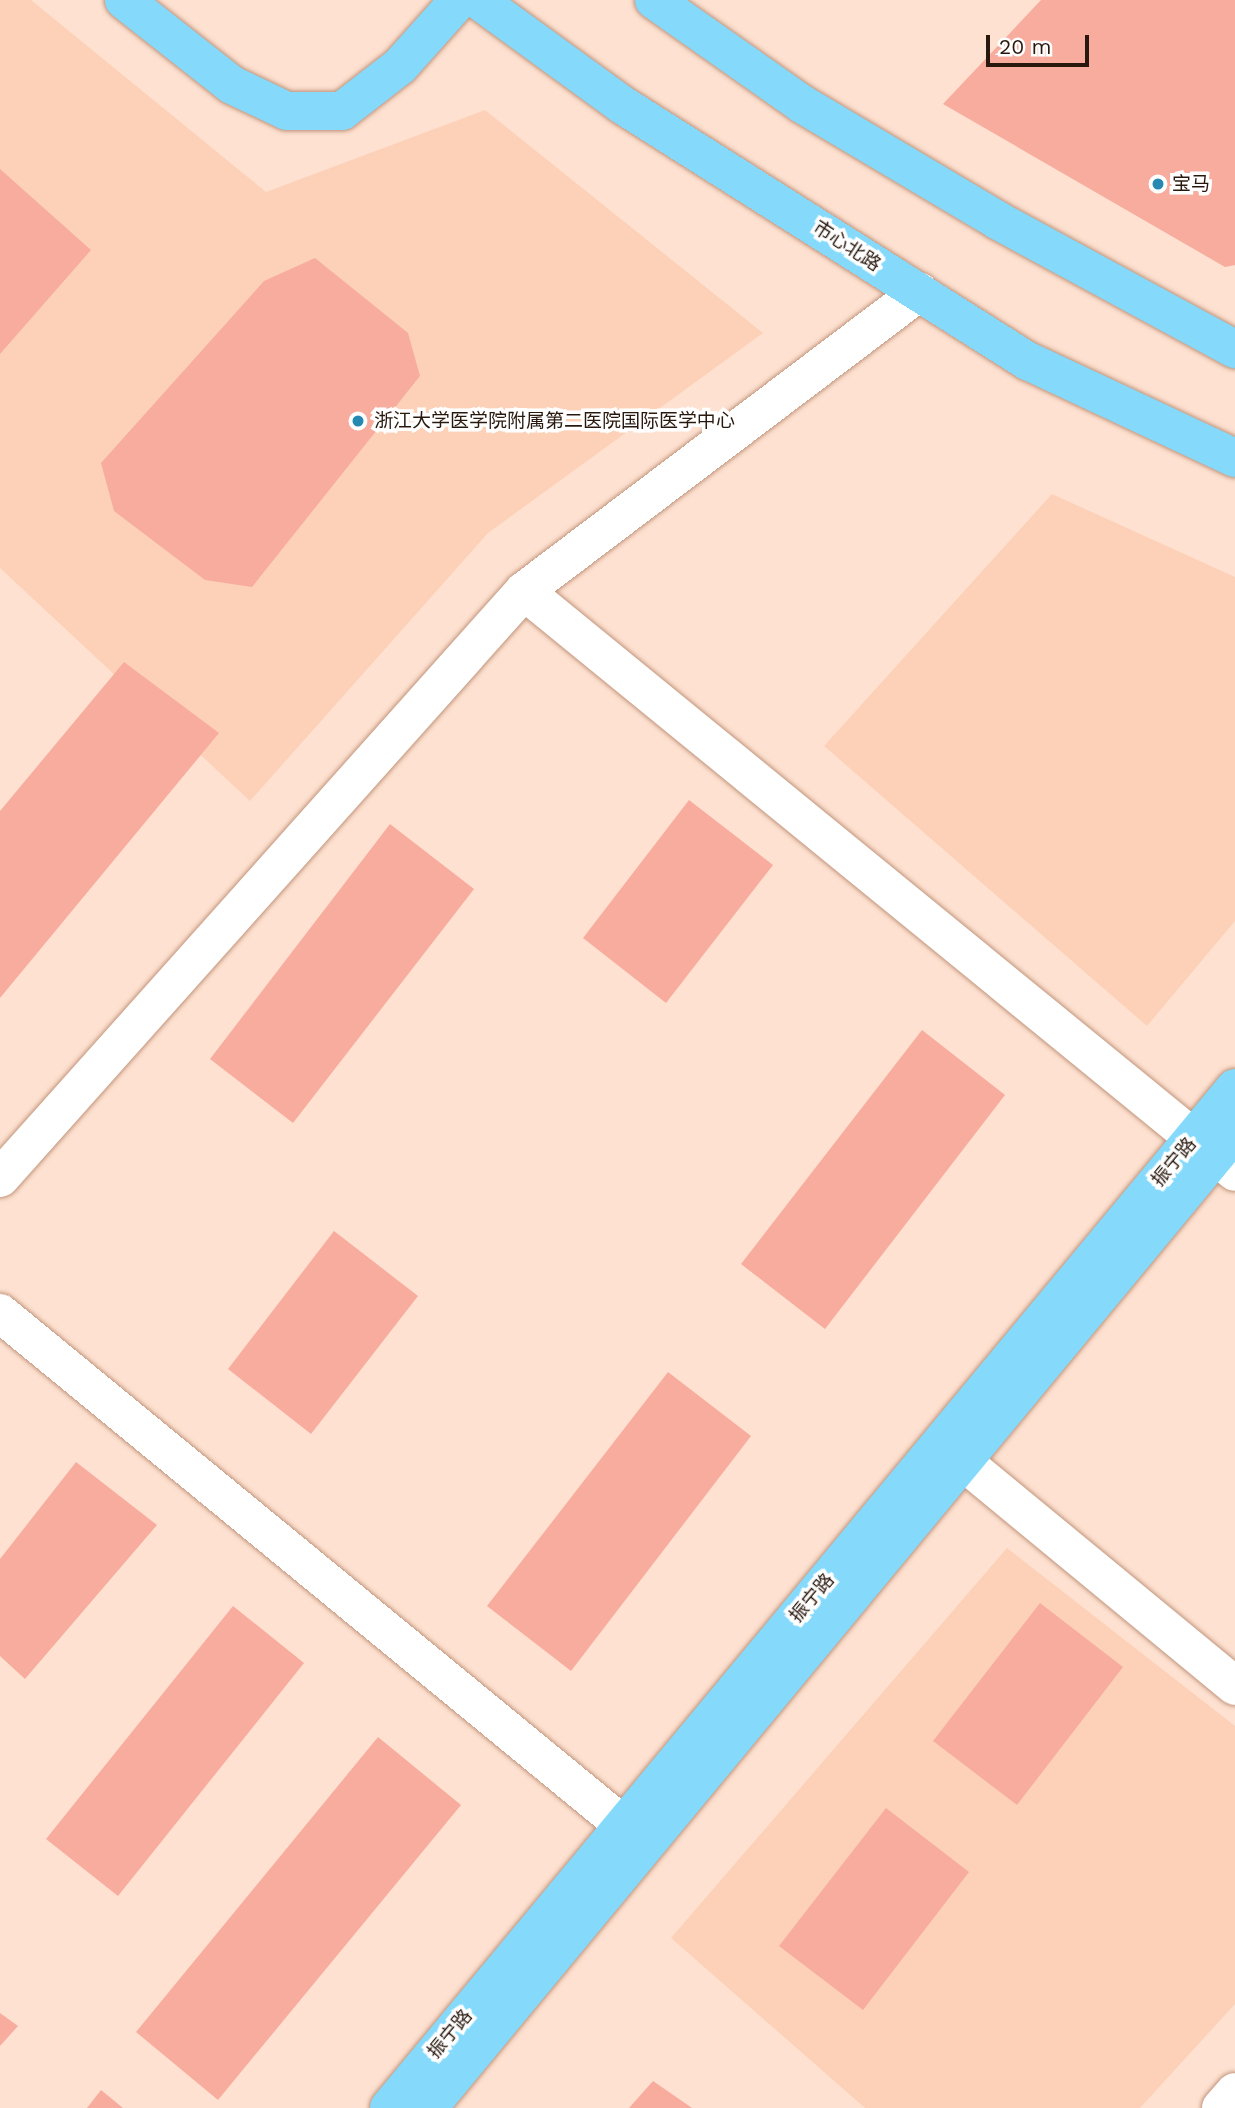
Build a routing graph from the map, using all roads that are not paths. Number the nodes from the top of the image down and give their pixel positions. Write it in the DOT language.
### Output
graph roads {
  1 [pos="124,0"];
  2 [pos="460,0"];
  3 [pos="478,0"];
  4 [pos="654,0"];
  5 [pos="920,292"];
  6 [pos="1232,344"];
  7 [pos="1235,458"];
  8 [pos="524,591"];
  9 [pos="1235,1088"];
  10 [pos="1219,1150"];
  11 [pos="0,1178"];
  12 [pos="0,1313"];
  13 [pos="960,1459"];
  14 [pos="1235,1686"];
  15 [pos="632,1837"];
  16 [pos="1235,2092"];
  17 [pos="389,2108"];
  18 [pos="428,2108"];
  19 [pos="1221,2108"];
  1 -- 2 [label="main road"];
  3 -- 5 [label="main road, 市心北路"];
  4 -- 6 [label="main road"];
  5 -- 7 [label="main road, 市心北路"];
  5 -- 8 [label="street"];
  8 -- 10 [label="street"];
  8 -- 11 [label="street"];
  9 -- 10 [label="main road, 振宁路"];
  10 -- 13 [label="main road, 振宁路"];
  10 -- 15 [label="main road, 振宁路"];
  12 -- 15 [label="street"];
  13 -- 14 [label="street"];
  13 -- 15 [label="main road, 振宁路"];
  15 -- 17 [label="main road, 振宁路"];
  15 -- 18 [label="main road, 振宁路"];
  16 -- 19 [label="street"];
}
